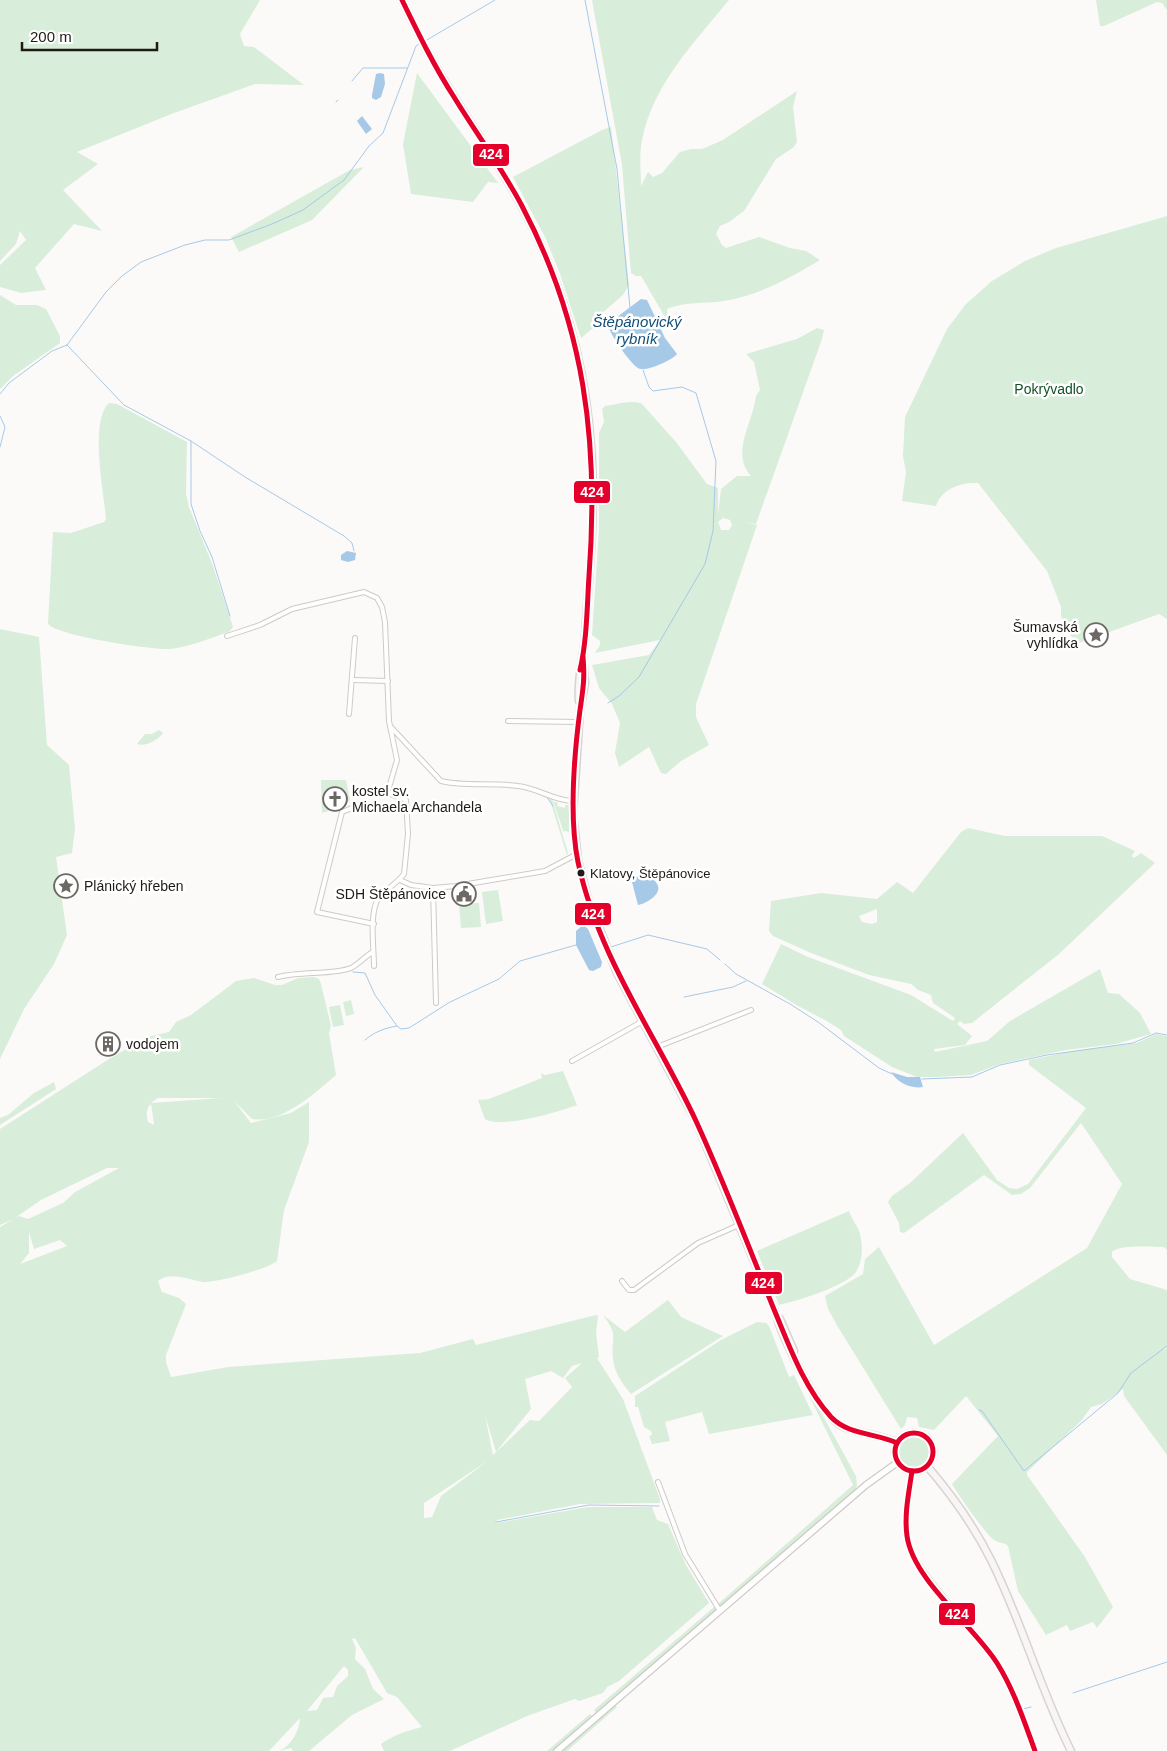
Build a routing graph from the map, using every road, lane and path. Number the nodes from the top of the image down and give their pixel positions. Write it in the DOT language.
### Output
graph roads {
  1 [pos="402,0"];
  2 [pos="227,636"];
  3 [pos="355,638"];
  4 [pos="352,680"];
  5 [pos="388,681"];
  6 [pos="349,714"];
  7 [pos="508,720"];
  8 [pos="579,722"];
  9 [pos="390,725"];
  10 [pos="573,801"];
  11 [pos="352,808"];
  12 [pos="577,854"];
  13 [pos="400,880"];
  14 [pos="433,888"];
  15 [pos="374,924"];
  16 [pos="373,952"];
  17 [pos="374,966"];
  18 [pos="278,977"];
  19 [pos="436,1003"];
  20 [pos="751,1010"];
  21 [pos="642,1021"];
  22 [pos="657,1048"];
  23 [pos="572,1061"];
  24 [pos="739,1225"];
  25 [pos="622,1281"];
  26 [pos="898,1443"];
  27 [pos="898,1462"];
  28 [pos="927,1466"];
  29 [pos="912,1471"];
  30 [pos="658,1482"];
  31 [pos="720,1610"];
  32 [pos="557,1751"];
  33 [pos="1035,1751"];
  34 [pos="1071,1751"];
  1 -- 8 [label="main road"];
  2 -- 5 [label="street"];
  3 -- 4 [label="street"];
  4 -- 5 [label="street"];
  4 -- 6 [label="street"];
  5 -- 9 [label="street"];
  7 -- 8 [label="street"];
  8 -- 10 [label="main road"];
  9 -- 10 [label="street"];
  9 -- 13 [label="street"];
  10 -- 12 [label="main road"];
  11 -- 15 [label="street"];
  12 -- 14 [label="street"];
  12 -- 21 [label="main road"];
  13 -- 14 [label="street"];
  13 -- 15 [label="street"];
  14 -- 19 [label="street"];
  15 -- 16 [label="street"];
  16 -- 17 [label="street"];
  16 -- 18 [label="street"];
  20 -- 22 [label="street"];
  21 -- 22 [label="main road"];
  21 -- 23 [label="street"];
  22 -- 24 [label="main road"];
  24 -- 25 [label="street"];
  24 -- 26 [label="main road"];
  26 -- 27 [label="main road"];
  26 -- 28 [label="main road"];
  27 -- 29 [label="main road"];
  27 -- 31 [label="main road"];
  28 -- 29 [label="main road"];
  28 -- 34 [label="main road"];
  29 -- 33 [label="main road"];
  30 -- 31 [label="street"];
  31 -- 32 [label="main road"];
}
